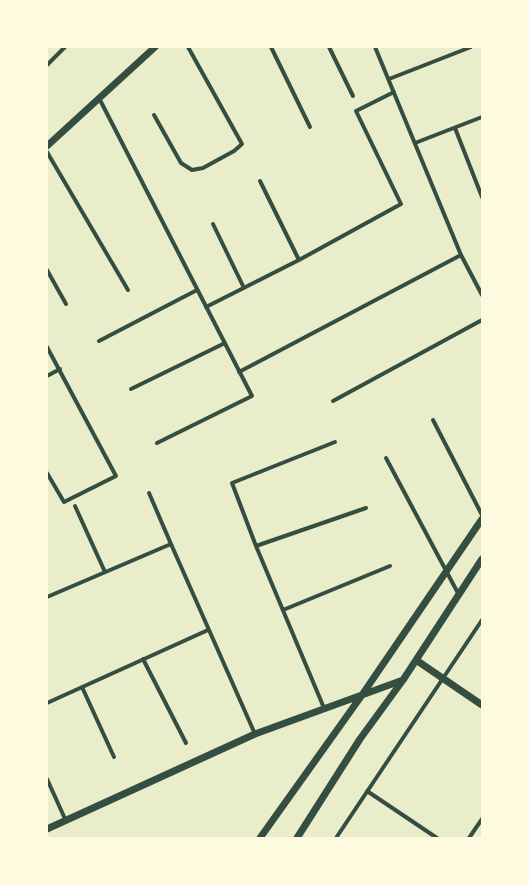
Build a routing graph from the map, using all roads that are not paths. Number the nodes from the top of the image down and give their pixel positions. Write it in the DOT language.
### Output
graph roads {
  1 [pos="65,47"];
  2 [pos="156,47"];
  3 [pos="188,47"];
  4 [pos="271,47"];
  5 [pos="330,47"];
  6 [pos="375,47"];
  7 [pos="470,47"];
  8 [pos="47,65"];
  9 [pos="389,79"];
  10 [pos="394,92"];
  11 [pos="353,96"];
  12 [pos="98,98"];
  13 [pos="154,115"];
  14 [pos="482,117"];
  15 [pos="310,127"];
  16 [pos="455,128"];
  17 [pos="415,143"];
  18 [pos="47,146"];
  19 [pos="47,152"];
  20 [pos="260,181"];
  21 [pos="482,197"];
  22 [pos="213,224"];
  23 [pos="461,255"];
  24 [pos="299,260"];
  25 [pos="47,270"];
  26 [pos="244,288"];
  27 [pos="128,290"];
  28 [pos="197,290"];
  29 [pos="482,295"];
  30 [pos="66,304"];
  31 [pos="206,307"];
  32 [pos="482,320"];
  33 [pos="99,341"];
  34 [pos="225,343"];
  35 [pos="47,347"];
  36 [pos="60,369"];
  37 [pos="239,372"];
  38 [pos="47,376"];
  39 [pos="131,389"];
  40 [pos="334,401"];
  41 [pos="433,420"];
  42 [pos="335,442"];
  43 [pos="157,443"];
  44 [pos="386,458"];
  45 [pos="47,473"];
  46 [pos="149,493"];
  47 [pos="75,506"];
  48 [pos="366,508"];
  49 [pos="482,514"];
  50 [pos="482,519"];
  51 [pos="171,544"];
  52 [pos="256,546"];
  53 [pos="482,559"];
  54 [pos="390,566"];
  55 [pos="446,571"];
  56 [pos="105,572"];
  57 [pos="459,596"];
  58 [pos="47,597"];
  59 [pos="283,610"];
  60 [pos="482,620"];
  61 [pos="208,630"];
  62 [pos="143,659"];
  63 [pos="416,660"];
  64 [pos="443,678"];
  65 [pos="403,680"];
  66 [pos="82,687"];
  67 [pos="362,694"];
  68 [pos="47,703"];
  69 [pos="482,705"];
  70 [pos="324,708"];
  71 [pos="255,734"];
  72 [pos="186,743"];
  73 [pos="114,757"];
  74 [pos="47,779"];
  75 [pos="368,791"];
  76 [pos="482,819"];
  77 [pos="66,821"];
  78 [pos="47,829"];
  79 [pos="260,838"];
  80 [pos="297,838"];
  81 [pos="336,838"];
  82 [pos="437,838"];
  83 [pos="469,838"];
  1 -- 8 [label="street"];
  2 -- 12 [label="street"];
  3 -- 13 [label="street"];
  4 -- 15 [label="street"];
  5 -- 11 [label="street"];
  6 -- 9 [label="street"];
  7 -- 9 [label="street"];
  9 -- 10 [label="street"];
  10 -- 17 [label="street"];
  10 -- 24 [label="street"];
  12 -- 18 [label="street"];
  12 -- 28 [label="street"];
  14 -- 16 [label="street"];
  16 -- 17 [label="street"];
  16 -- 21 [label="street"];
  17 -- 23 [label="street"];
  19 -- 27 [label="street"];
  20 -- 24 [label="street"];
  22 -- 26 [label="street"];
  23 -- 29 [label="street"];
  23 -- 37 [label="street"];
  24 -- 26 [label="street"];
  25 -- 30 [label="street"];
  26 -- 31 [label="street"];
  28 -- 31 [label="street"];
  28 -- 33 [label="street"];
  31 -- 34 [label="street"];
  32 -- 40 [label="street"];
  34 -- 37 [label="street"];
  34 -- 39 [label="street"];
  35 -- 36 [label="street"];
  36 -- 38 [label="street"];
  36 -- 45 [label="street"];
  37 -- 43 [label="street"];
  41 -- 49 [label="street"];
  42 -- 52 [label="street"];
  44 -- 55 [label="street"];
  46 -- 51 [label="street"];
  47 -- 56 [label="street"];
  48 -- 52 [label="street"];
  50 -- 55 [label="street"];
  51 -- 56 [label="street"];
  51 -- 61 [label="street"];
  52 -- 59 [label="street"];
  53 -- 57 [label="street"];
  54 -- 59 [label="street"];
  55 -- 57 [label="street"];
  55 -- 67 [label="street"];
  56 -- 58 [label="street"];
  57 -- 63 [label="street"];
  59 -- 70 [label="street"];
  60 -- 64 [label="street"];
  61 -- 62 [label="street"];
  61 -- 71 [label="street"];
  62 -- 66 [label="street"];
  62 -- 72 [label="street"];
  63 -- 64 [label="street"];
  63 -- 65 [label="street"];
  64 -- 69 [label="street"];
  64 -- 75 [label="street"];
  65 -- 67 [label="street"];
  65 -- 80 [label="street"];
  66 -- 68 [label="street"];
  66 -- 73 [label="street"];
  67 -- 70 [label="street"];
  67 -- 79 [label="street"];
  70 -- 71 [label="street"];
  71 -- 77 [label="street"];
  74 -- 77 [label="street"];
  75 -- 81 [label="street"];
  75 -- 82 [label="street"];
  76 -- 83 [label="street"];
  77 -- 78 [label="street"];
}
